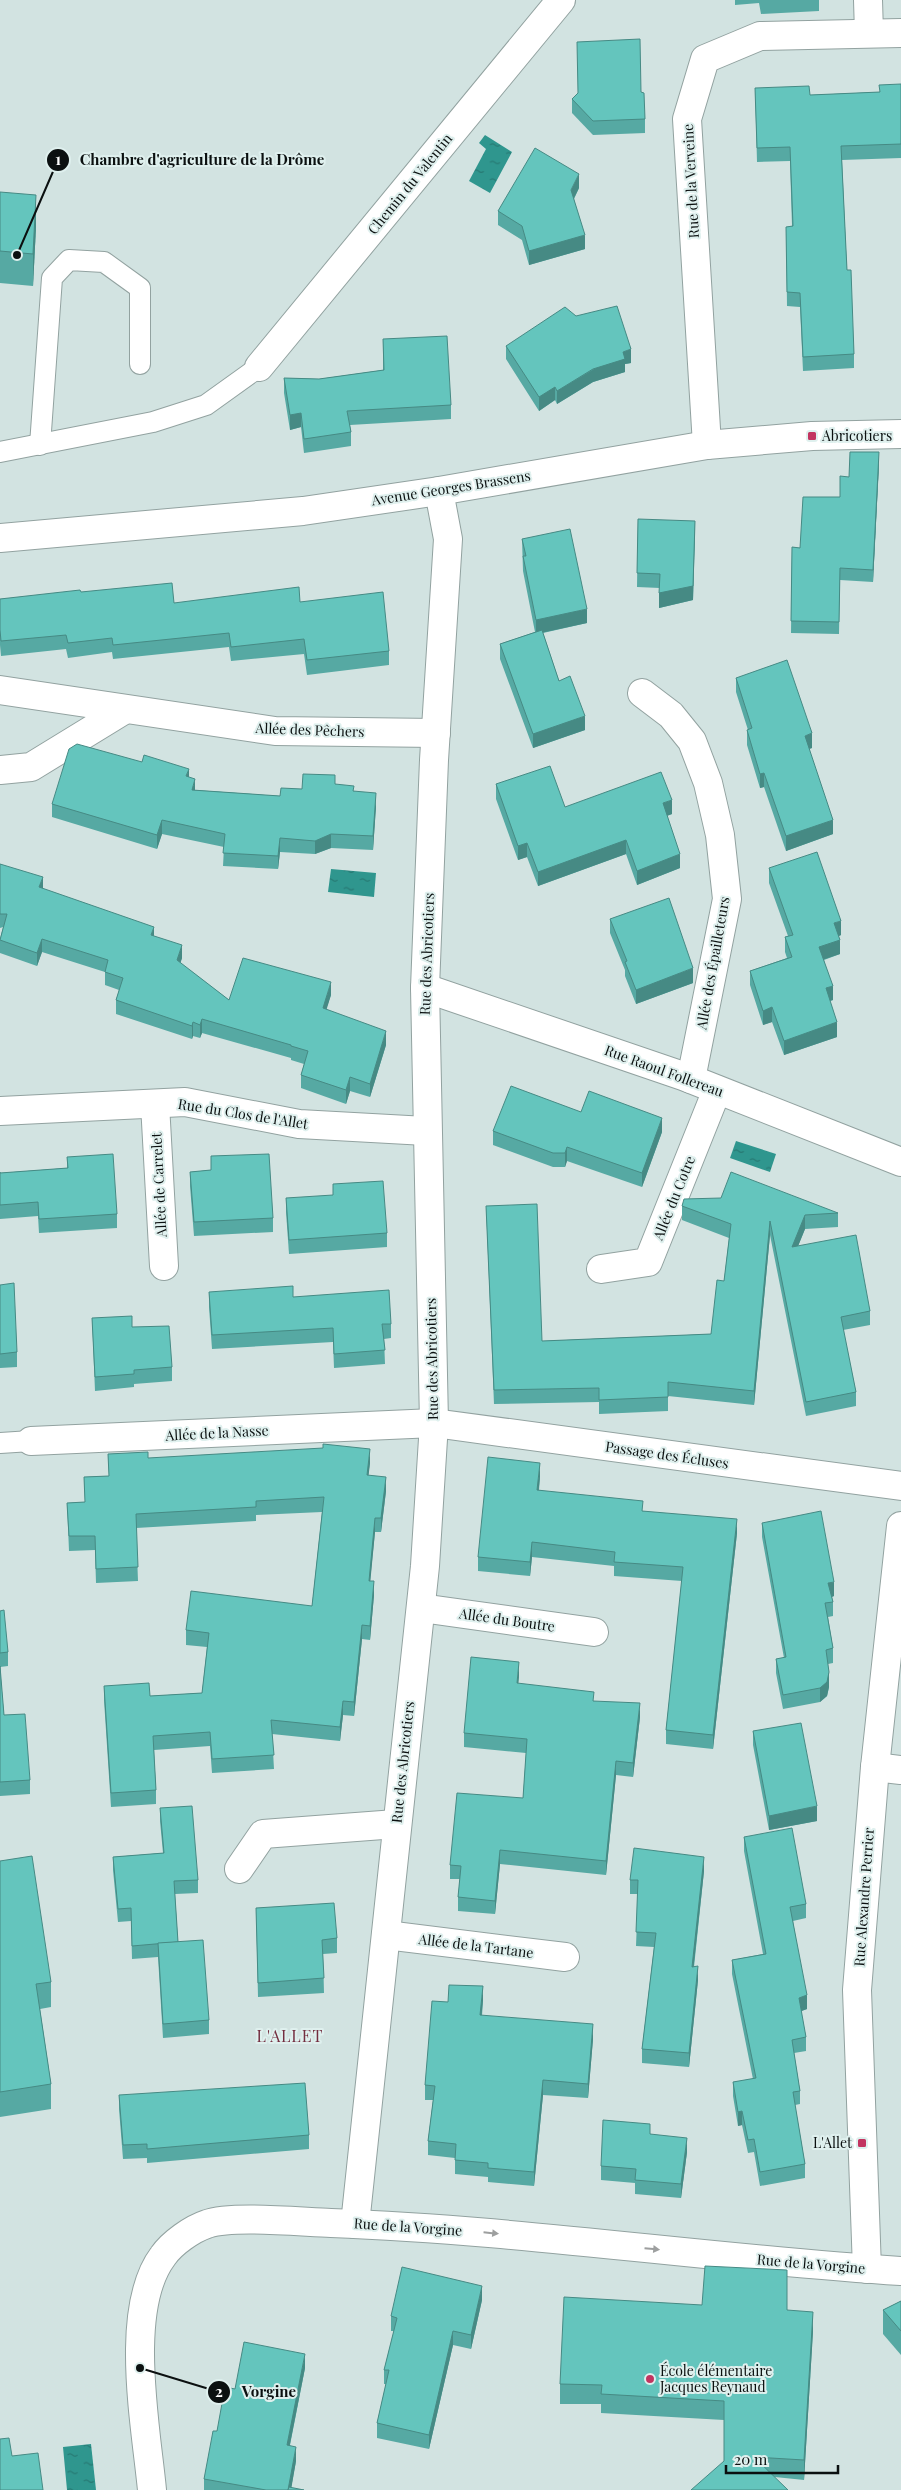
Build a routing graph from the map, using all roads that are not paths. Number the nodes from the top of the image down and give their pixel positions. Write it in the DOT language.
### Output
graph roads {
  1 [pos="560,0"];
  2 [pos="868,0"];
  3 [pos="869,33"];
  4 [pos="901,33"];
  5 [pos="140,364"];
  6 [pos="259,367"];
  7 [pos="901,434"];
  8 [pos="40,445"];
  9 [pos="707,445"];
  10 [pos="0,452"];
  11 [pos="439,491"];
  12 [pos="0,538"];
  13 [pos="0,690"];
  14 [pos="642,693"];
  15 [pos="124,710"];
  16 [pos="436,733"];
  17 [pos="0,770"];
  18 [pos="424,988"];
  19 [pos="691,1079"];
  20 [pos="717,1090"];
  21 [pos="155,1104"];
  22 [pos="0,1111"];
  23 [pos="426,1132"];
  24 [pos="901,1162"];
  25 [pos="164,1266"];
  26 [pos="601,1269"];
  27 [pos="434,1423"];
  28 [pos="31,1442"];
  29 [pos="0,1443"];
  30 [pos="901,1486"];
  31 [pos="901,1526"];
  32 [pos="421,1608"];
  33 [pos="594,1632"];
  34 [pos="875,1767"];
  35 [pos="901,1770"];
  36 [pos="396,1824"];
  37 [pos="239,1870"];
  38 [pos="386,1935"];
  39 [pos="565,1957"];
  40 [pos="355,2224"];
  41 [pos="867,2269"];
  42 [pos="901,2271"];
  43 [pos="152,2490"];
  1 -- 6 [label="street, Chemin du Valentin"];
  2 -- 3 [label="street"];
  3 -- 4 [label="street, Rue de la Verveine"];
  3 -- 9 [label="street, Rue de la Verveine"];
  5 -- 8 [label="lane"];
  6 -- 8 [label="lane"];
  7 -- 9 [label="street, Avenue Georges Brassens"];
  8 -- 10 [label="lane"];
  9 -- 11 [label="street, Avenue Georges Brassens"];
  11 -- 12 [label="street, Avenue Georges Brassens"];
  11 -- 16 [label="street, Rue des Abricotiers"];
  13 -- 15 [label="street, Allée des Pêchers"];
  14 -- 19 [label="street, Allée des Épailleteurs"];
  15 -- 16 [label="street, Allée des Pêchers"];
  15 -- 17 [label="street"];
  16 -- 18 [label="street, Rue des Abricotiers"];
  18 -- 19 [label="street, Rue Raoul Follereau"];
  18 -- 23 [label="street, Rue des Abricotiers"];
  19 -- 20 [label="street, Rue Raoul Follereau"];
  20 -- 24 [label="street, Rue Raoul Follereau"];
  20 -- 26 [label="street, Allée du Cotre"];
  21 -- 22 [label="street, Rue du Clos de l'Allet"];
  21 -- 23 [label="street, Rue du Clos de l'Allet"];
  21 -- 25 [label="street, Allée de Carrelet"];
  23 -- 27 [label="street, Rue des Abricotiers"];
  27 -- 28 [label="street, Allée de la Nasse"];
  27 -- 30 [label="street, Passage des Écluses"];
  27 -- 32 [label="street, Rue des Abricotiers"];
  28 -- 29 [label="lane, Allée de la Nasse"];
  31 -- 34 [label="street, Rue Alexandre Perrier"];
  32 -- 33 [label="street, Allée du Boutre"];
  32 -- 36 [label="street, Rue des Abricotiers"];
  34 -- 35 [label="street"];
  34 -- 41 [label="street, Rue Alexandre Perrier"];
  36 -- 37 [label="street"];
  36 -- 38 [label="street, Rue des Abricotiers"];
  38 -- 39 [label="street, Allée de la Tartane"];
  38 -- 40 [label="street, Rue des Abricotiers"];
  40 -- 41 [label="street, Rue de la Vorgine, one-way"];
  40 -- 43 [label="street, Rue de la Vorgine"];
  41 -- 42 [label="street, Rue de la Vorgine"];
}
